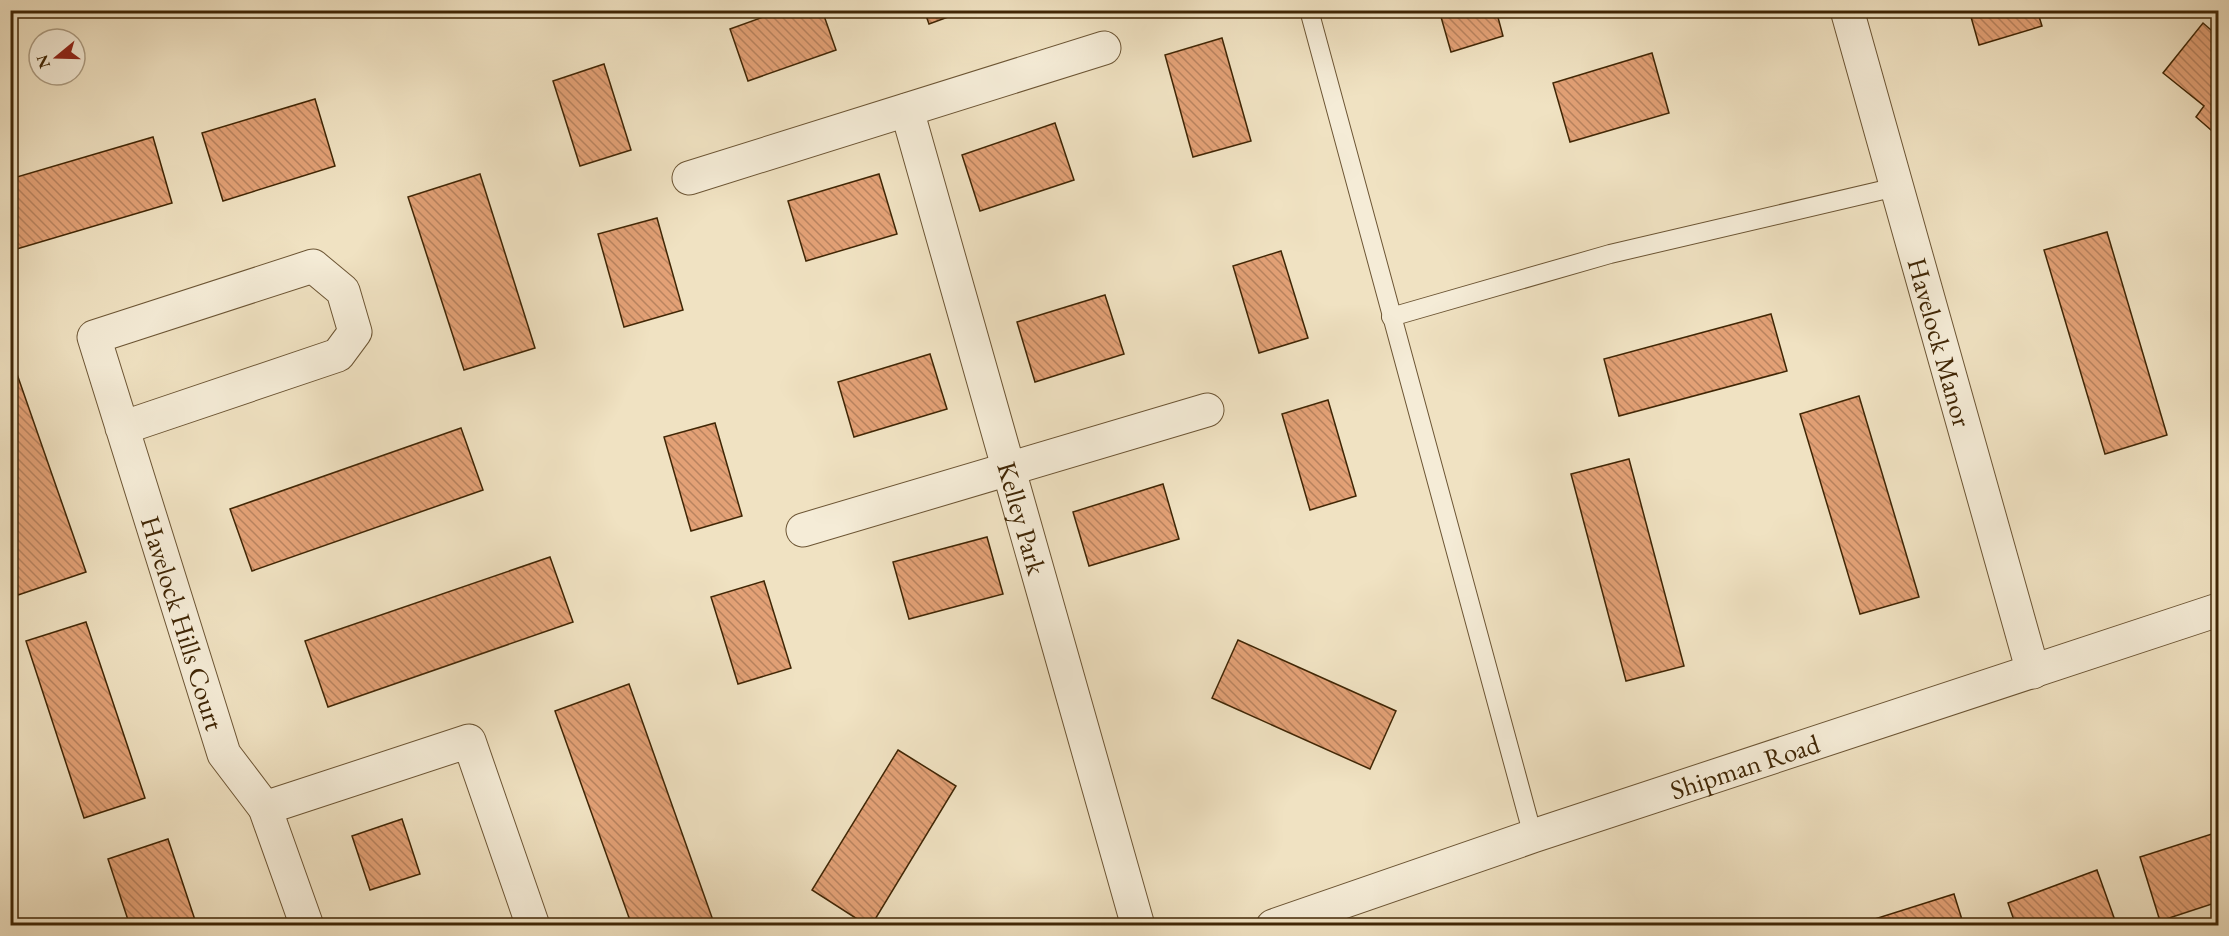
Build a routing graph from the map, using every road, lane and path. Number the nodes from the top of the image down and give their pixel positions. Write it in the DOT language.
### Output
graph roads {
  1 [pos="1309,10"];
  2 [pos="1847,10"];
  3 [pos="1104,48"];
  4 [pos="907,110"];
  5 [pos="689,178"];
  6 [pos="1896,187"];
  7 [pos="1391,317"];
  8 [pos="1207,410"];
  9 [pos="122,428"];
  10 [pos="1009,468"];
  11 [pos="803,530"];
  12 [pos="2218,610"];
  13 [pos="2033,672"];
  14 [pos="266,808"];
  15 [pos="1533,836"];
  16 [pos="307,926"];
  17 [pos="533,926"];
  18 [pos="1138,926"];
  19 [pos="1273,926"];
  1 -- 7 [label="lane"];
  2 -- 6 [label="street, Havelock Manor"];
  3 -- 4 [label="street"];
  4 -- 5 [label="street"];
  4 -- 10 [label="street, Kelley Park"];
  6 -- 7 [label="lane"];
  6 -- 13 [label="street, Havelock Manor"];
  7 -- 15 [label="lane"];
  8 -- 10 [label="street"];
  9 -- 9 [label="street, Havelock Hills Court"];
  9 -- 14 [label="street, Havelock Hills Court"];
  10 -- 11 [label="street"];
  10 -- 18 [label="street, Kelley Park"];
  12 -- 13 [label="street, Shipman Road"];
  13 -- 15 [label="street, Shipman Road"];
  14 -- 16 [label="street, Havelock Hills Court"];
  14 -- 17 [label="street"];
  15 -- 19 [label="street, Shipman Road"];
}
